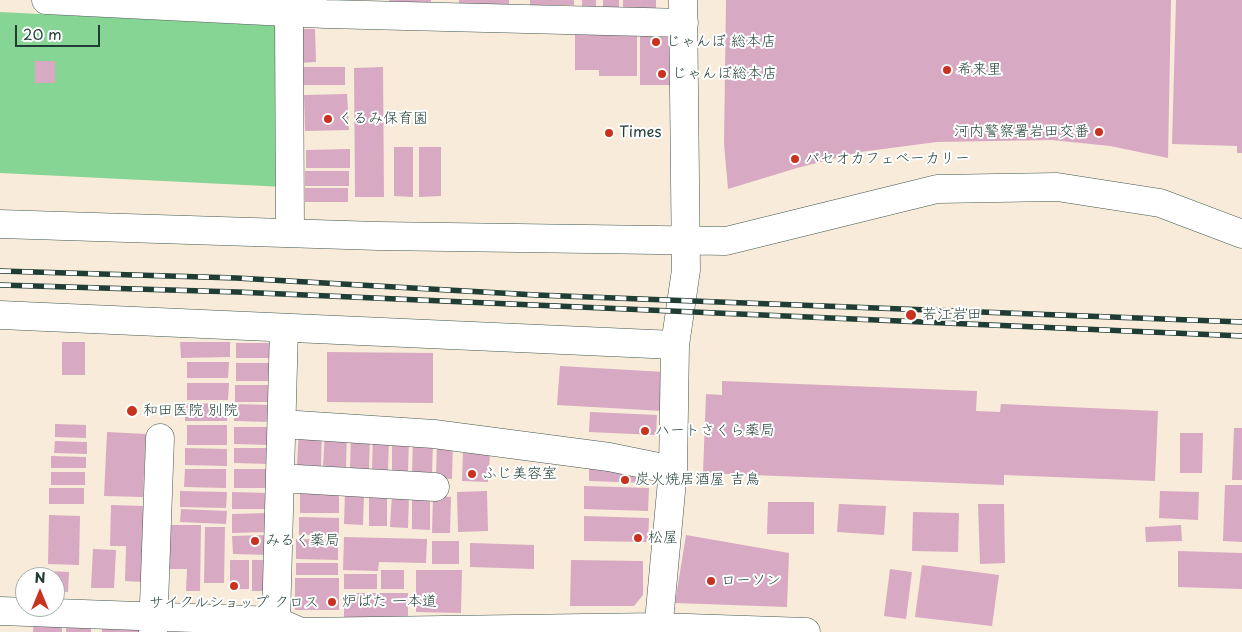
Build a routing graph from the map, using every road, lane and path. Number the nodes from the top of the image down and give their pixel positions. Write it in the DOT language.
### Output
graph roads {
  1 [pos="46,0"];
  2 [pos="683,11"];
  3 [pos="289,12"];
  4 [pos="0,224"];
  5 [pos="290,233"];
  6 [pos="1242,234"];
  7 [pos="686,242"];
  8 [pos="0,315"];
  9 [pos="284,328"];
  10 [pos="675,345"];
  11 [pos="282,424"];
  12 [pos="160,438"];
  13 [pos="674,470"];
  14 [pos="280,478"];
  15 [pos="435,487"];
  16 [pos="0,611"];
  17 [pos="276,621"];
  18 [pos="154,624"];
  19 [pos="658,630"];
  20 [pos="302,632"];
  21 [pos="806,632"];
  1 -- 3 [label="street"];
  2 -- 3 [label="street"];
  2 -- 7 [label="street"];
  3 -- 5 [label="street"];
  4 -- 5 [label="street"];
  5 -- 7 [label="street"];
  6 -- 7 [label="street"];
  7 -- 10 [label="street"];
  8 -- 9 [label="street"];
  9 -- 10 [label="street"];
  9 -- 11 [label="street"];
  10 -- 13 [label="street"];
  11 -- 13 [label="street"];
  11 -- 14 [label="street"];
  12 -- 18 [label="street"];
  13 -- 19 [label="street"];
  14 -- 15 [label="street"];
  14 -- 17 [label="street"];
  16 -- 18 [label="street"];
  17 -- 18 [label="street"];
  17 -- 20 [label="street"];
  19 -- 20 [label="street"];
  19 -- 21 [label="street"];
}
